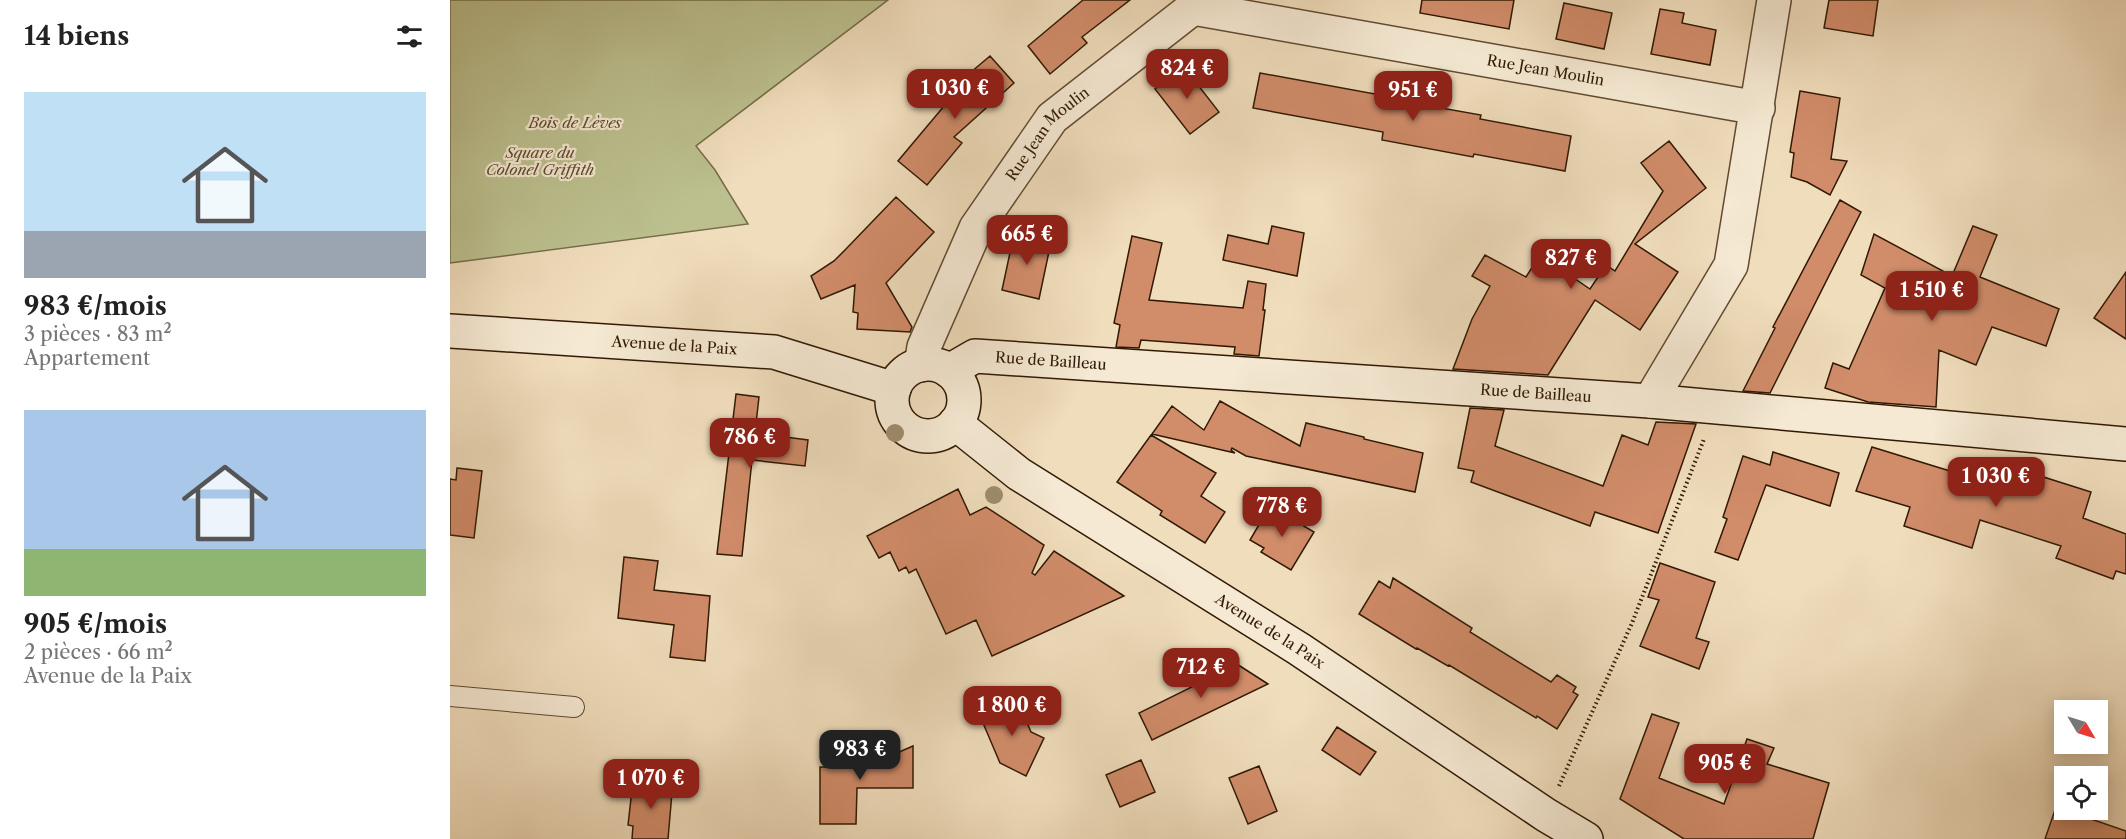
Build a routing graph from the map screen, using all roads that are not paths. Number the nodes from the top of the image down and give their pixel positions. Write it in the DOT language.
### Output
graph roads {
  1 [pos="1774,0"];
  2 [pos="1198,4"];
  3 [pos="1758,108"];
  4 [pos="450,331"];
  5 [pos="935,368"];
  6 [pos="894,389"];
  7 [pos="1650,401"];
  8 [pos="955,423"];
  9 [pos="2126,444"];
  10 [pos="450,696"];
  11 [pos="574,707"];
  12 [pos="1587,839"];
  1 -- 3 [label="street"];
  2 -- 3 [label="street, Rue Jean Moulin"];
  2 -- 5 [label="street, Rue Jean Moulin"];
  3 -- 7 [label="street"];
  4 -- 6 [label="street, Avenue de la Paix"];
  5 -- 6 [label="street"];
  5 -- 7 [label="street, Rue de Bailleau"];
  5 -- 8 [label="street"];
  6 -- 8 [label="street"];
  7 -- 9 [label="street, Rue de Bailleau"];
  8 -- 12 [label="street, Avenue de la Paix"];
  10 -- 11 [label="lane"];
}
